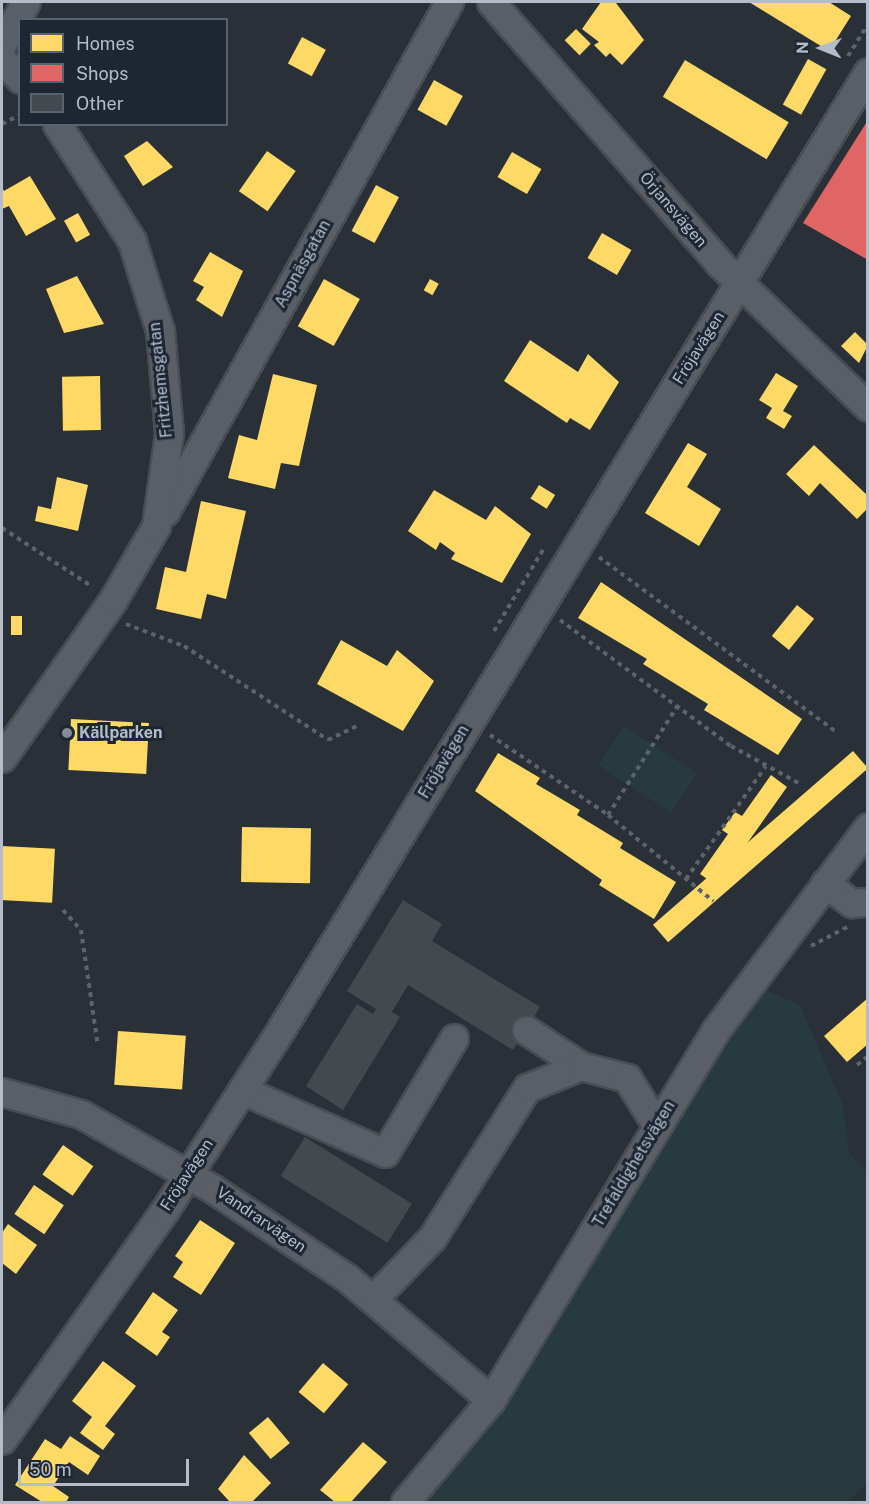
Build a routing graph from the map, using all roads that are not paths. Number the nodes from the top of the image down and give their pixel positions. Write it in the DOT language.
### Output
graph roads {
  1 [pos="26,2"];
  2 [pos="449,2"];
  3 [pos="491,2"];
  4 [pos="2,44"];
  5 [pos="2,59"];
  6 [pos="861,74"];
  7 [pos="18,77"];
  8 [pos="58,126"];
  9 [pos="740,282"];
  10 [pos="867,407"];
  11 [pos="156,526"];
  12 [pos="2,758"];
  13 [pos="867,827"];
  14 [pos="825,883"];
  15 [pos="867,902"];
  16 [pos="526,1030"];
  17 [pos="454,1038"];
  18 [pos="581,1065"];
  19 [pos="242,1090"];
  20 [pos="2,1092"];
  21 [pos="657,1126"];
  22 [pos="187,1174"];
  23 [pos="373,1299"];
  24 [pos="491,1401"];
  25 [pos="2,1440"];
  26 [pos="405,1503"];
  1 -- 4 [label="street"];
  2 -- 11 [label="street, Aspnäsgatan"];
  3 -- 9 [label="street, Örjansvägen"];
  5 -- 7 [label="street"];
  6 -- 9 [label="street, Fröjavägen"];
  8 -- 11 [label="street, Fritzhemsgatan"];
  9 -- 10 [label="street, Örjansvägen"];
  9 -- 19 [label="street, Fröjavägen"];
  11 -- 12 [label="street, Fritzhemsgatan"];
  13 -- 14 [label="street, Trefaldighetsvägen"];
  14 -- 15 [label="street"];
  14 -- 21 [label="street, Trefaldighetsvägen"];
  16 -- 18 [label="street"];
  17 -- 19 [label="street"];
  18 -- 21 [label="street"];
  18 -- 23 [label="street"];
  19 -- 22 [label="street, Fröjavägen"];
  20 -- 22 [label="street, Vandrarvägen"];
  21 -- 24 [label="street, Trefaldighetsvägen"];
  22 -- 23 [label="street, Vandrarvägen"];
  22 -- 25 [label="street, Fröjavägen"];
  23 -- 24 [label="street, Vandrarvägen"];
  24 -- 26 [label="street, Trefaldighetsvägen"];
}
